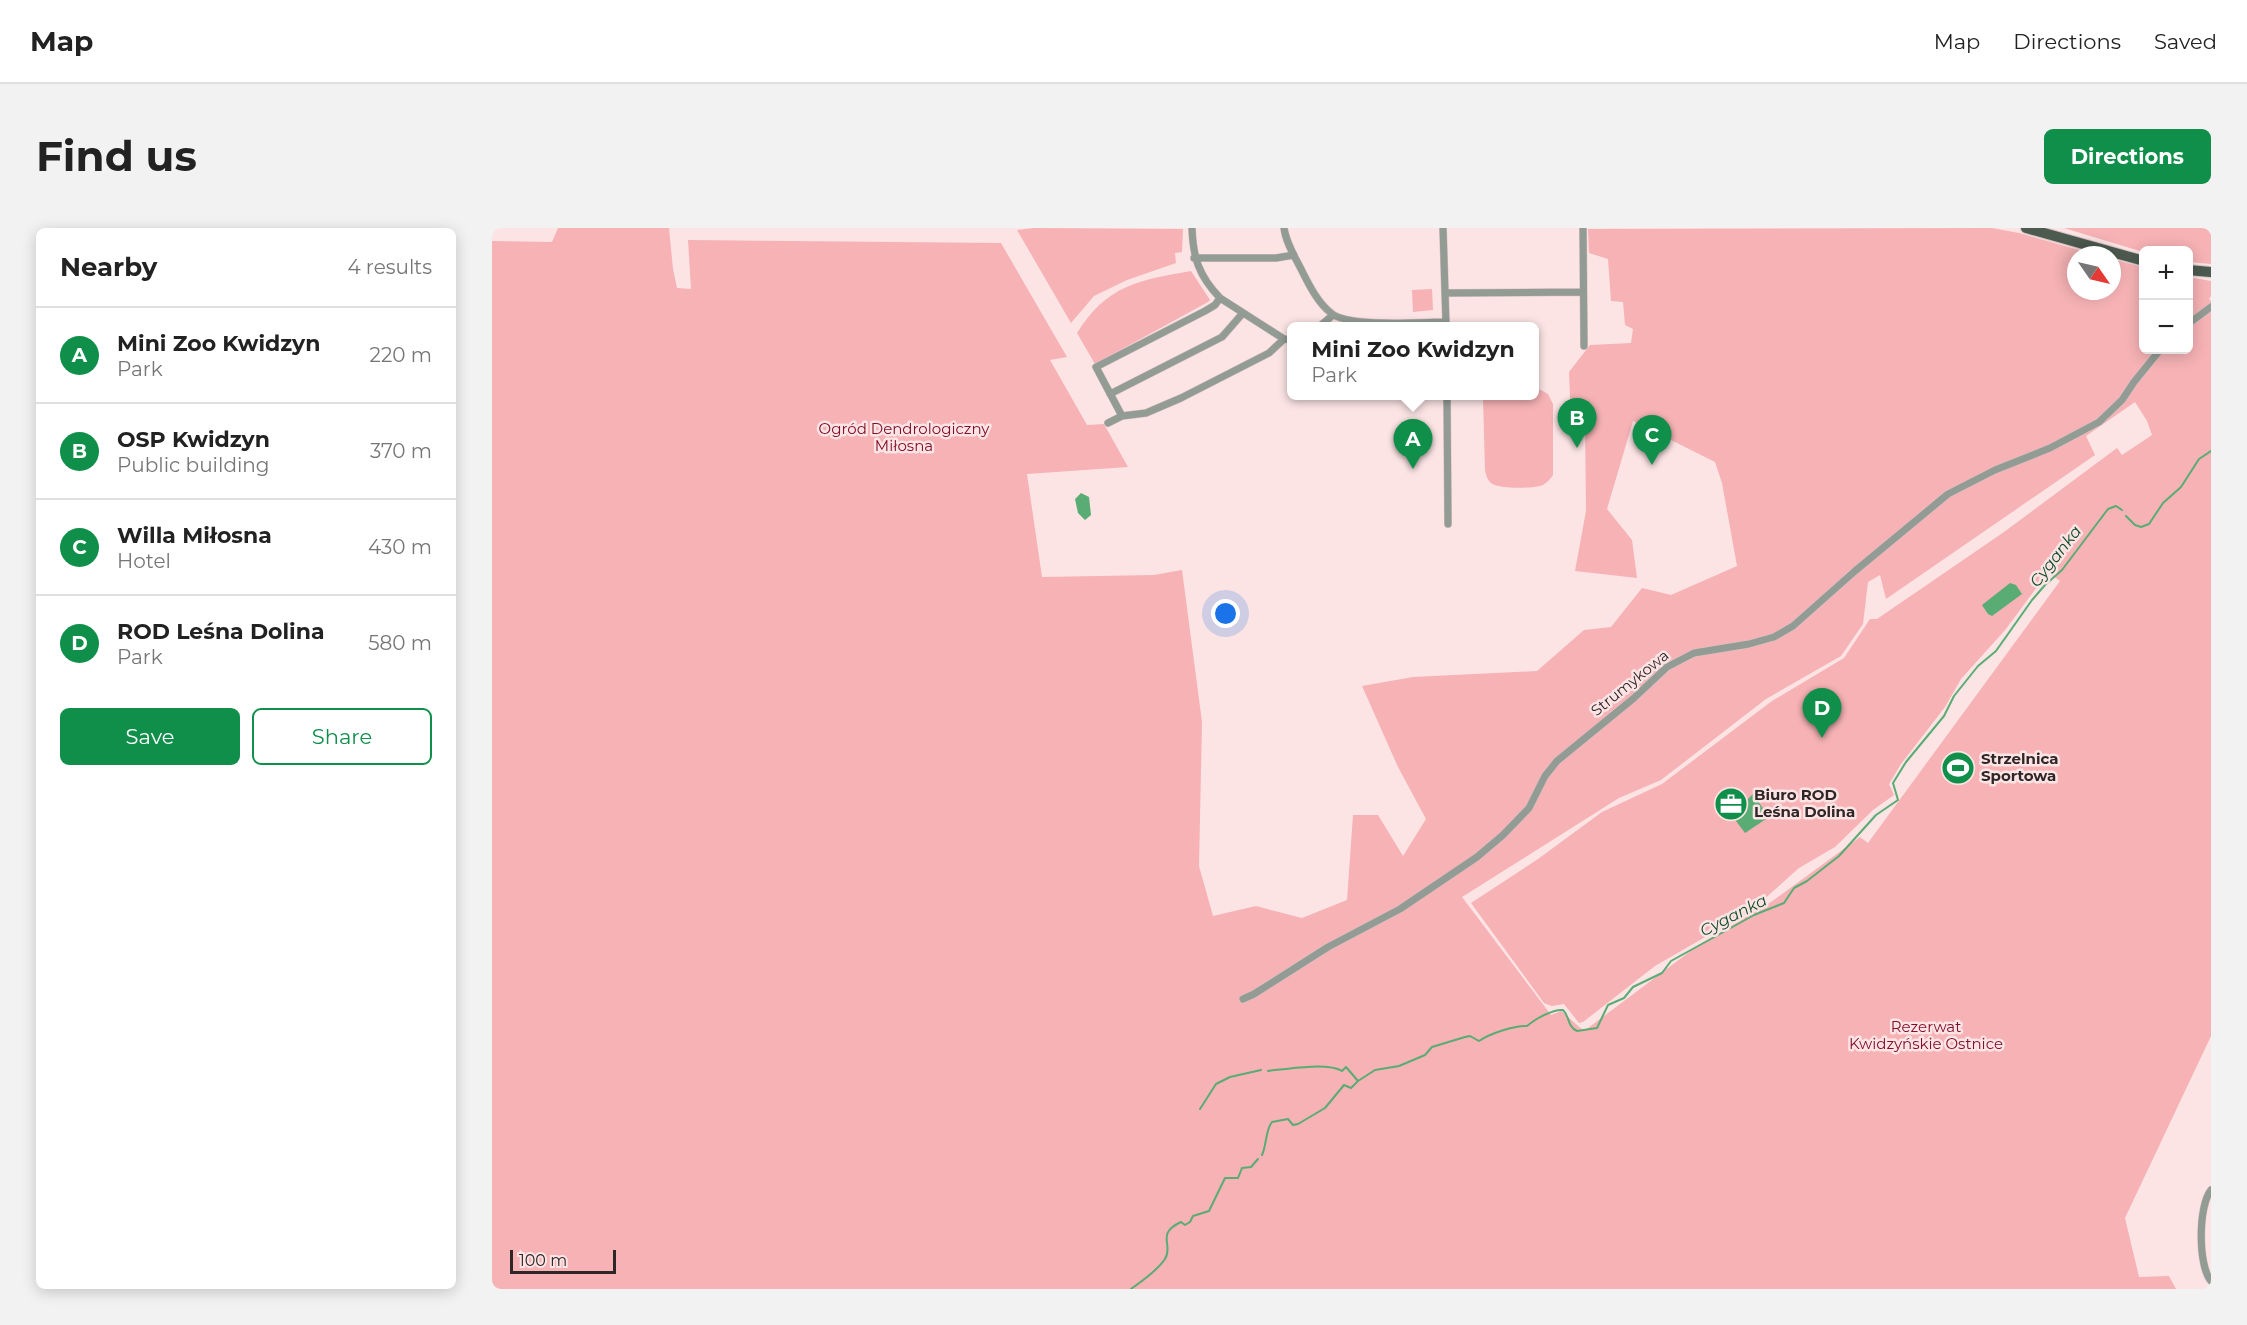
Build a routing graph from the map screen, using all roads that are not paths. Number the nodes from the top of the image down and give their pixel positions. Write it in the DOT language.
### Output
graph roads {
  1 [pos="1192,228"];
  2 [pos="1284,228"];
  3 [pos="1443,228"];
  4 [pos="1583,228"];
  5 [pos="2026,228"];
  6 [pos="1294,255"];
  7 [pos="1194,258"];
  8 [pos="2139,260"];
  9 [pos="2193,271"];
  10 [pos="2211,273"];
  11 [pos="1583,292"];
  12 [pos="1445,293"];
  13 [pos="1220,298"];
  14 [pos="2211,307"];
  15 [pos="1243,313"];
  16 [pos="1333,315"];
  17 [pos="2193,320"];
  18 [pos="1325,322"];
  19 [pos="1363,322"];
  20 [pos="1446,322"];
  21 [pos="1287,339"];
  22 [pos="1287,341"];
  23 [pos="1584,346"];
  24 [pos="2157,354"];
  25 [pos="1110,394"];
  26 [pos="1446,400"];
  27 [pos="1122,416"];
  28 [pos="1108,423"];
  29 [pos="1448,524"];
  30 [pos="1243,999"];
  31 [pos="2211,1190"];
  32 [pos="2211,1281"];
  1 -- 7 [label="street"];
  2 -- 6 [label="street"];
  3 -- 12 [label="street"];
  4 -- 11 [label="street"];
  5 -- 8 [label="main road"];
  6 -- 7 [label="street"];
  6 -- 16 [label="street"];
  7 -- 13 [label="street"];
  9 -- 10 [label="main road"];
  11 -- 12 [label="street"];
  11 -- 23 [label="street"];
  12 -- 20 [label="street"];
  13 -- 15 [label="street"];
  13 -- 25 [label="street"];
  14 -- 17 [label="street"];
  15 -- 21 [label="street"];
  15 -- 25 [label="street"];
  16 -- 18 [label="street"];
  16 -- 19 [label="street"];
  22 -- 27 [label="street"];
  24 -- 30 [label="street, Strumykowa"];
  25 -- 27 [label="street"];
  26 -- 29 [label="street"];
  27 -- 28 [label="street"];
  31 -- 32 [label="street"];
}
